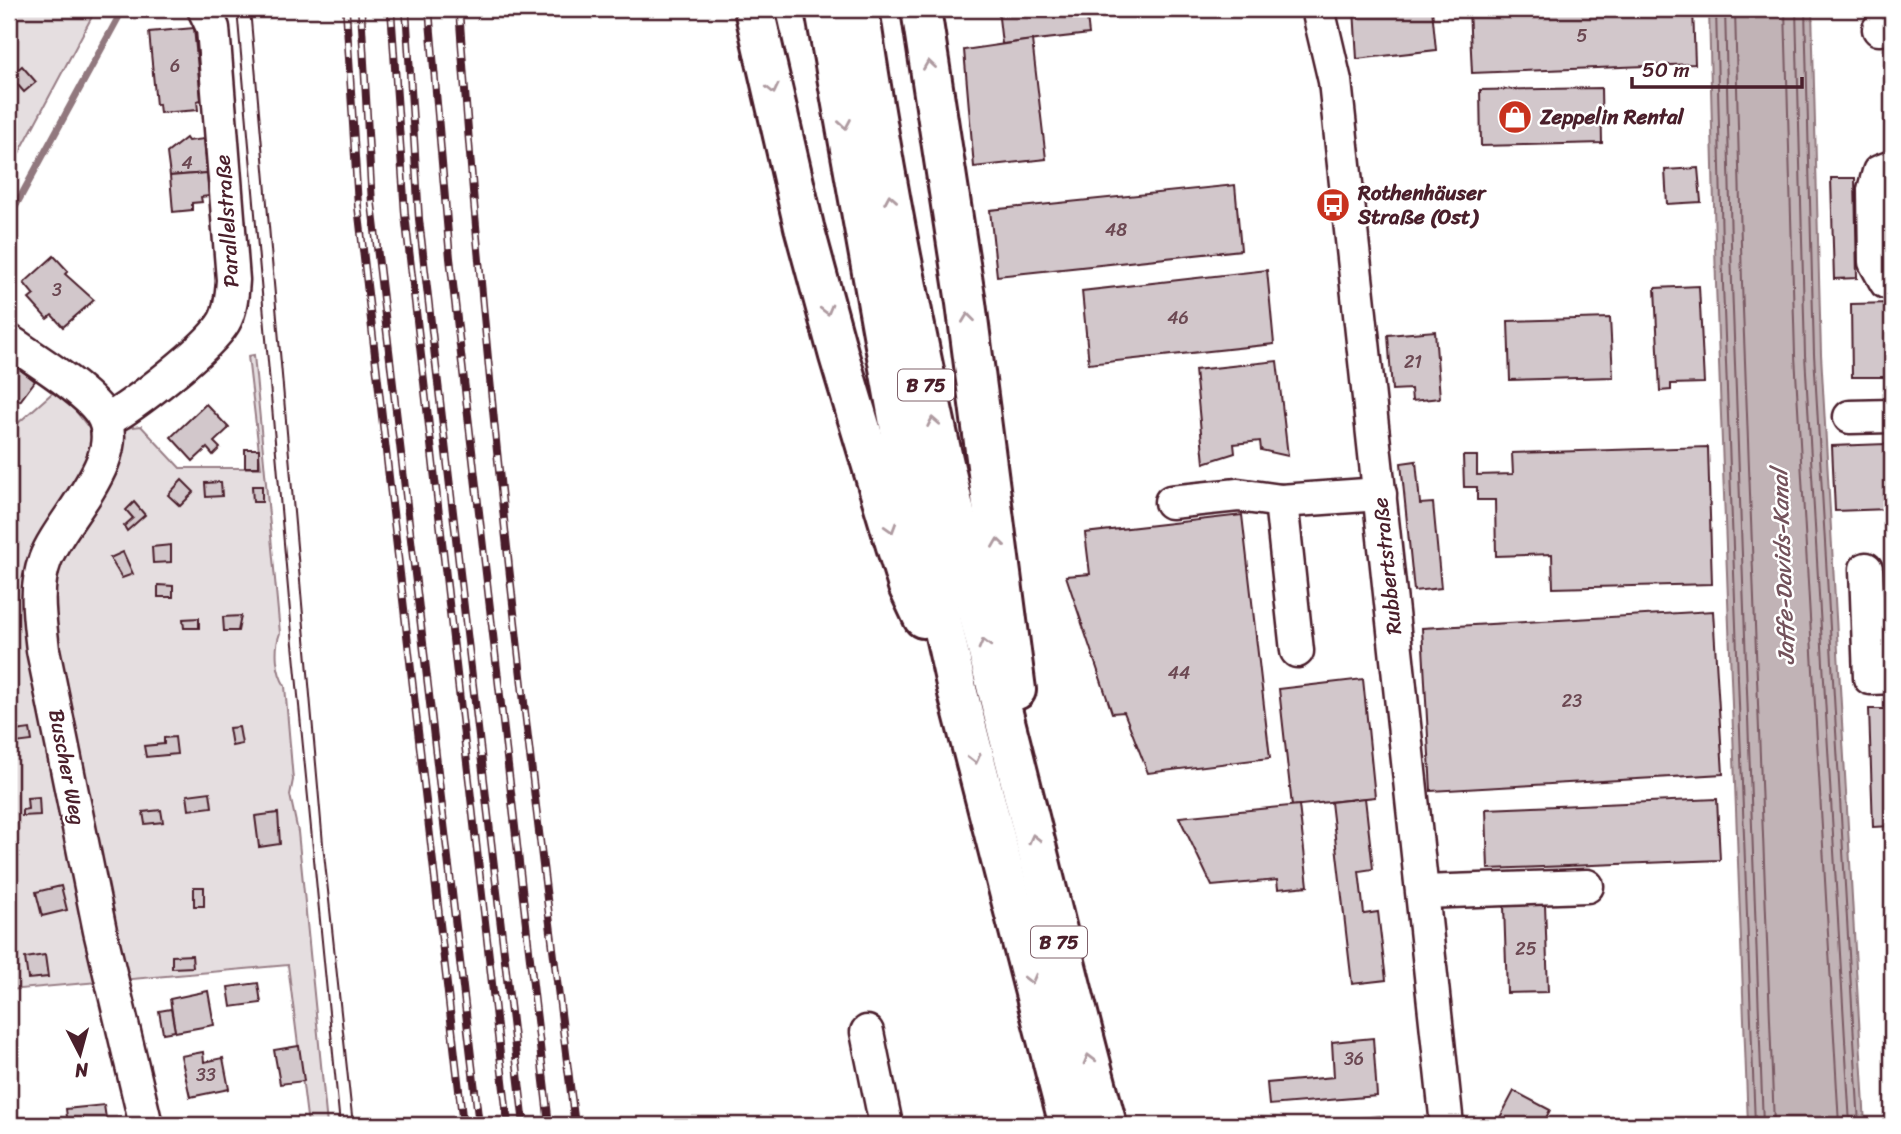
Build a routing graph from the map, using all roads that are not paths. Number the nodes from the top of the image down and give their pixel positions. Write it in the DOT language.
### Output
graph roads {
  1 [pos="204,9"];
  2 [pos="754,9"];
  3 [pos="824,9"];
  4 [pos="859,9"];
  5 [pos="921,9"];
  6 [pos="1318,9"];
  7 [pos="1892,167"];
  8 [pos="1892,283"];
  9 [pos="9,341"];
  10 [pos="1892,416"];
  11 [pos="1850,417"];
  12 [pos="106,421"];
  13 [pos="1380,494"];
  14 [pos="1281,501"];
  15 [pos="1171,502"];
  16 [pos="1866,569"];
  17 [pos="1297,652"];
  18 [pos="1892,677"];
  19 [pos="958,693"];
  20 [pos="1014,757"];
  21 [pos="1587,886"];
  22 [pos="1423,892"];
  23 [pos="867,1032"];
  24 [pos="146,1125"];
  25 [pos="886,1125"];
  26 [pos="1069,1125"];
  27 [pos="1107,1125"];
  28 [pos="1447,1125"];
  1 -- 12 [label="street, Parallelstraße"];
  2 -- 19 [label="highway, one-way"];
  3 -- 19 [label="highway, B 75, one-way"];
  20 -- 4 [label="highway, B 75, one-way"];
  20 -- 5 [label="highway, B 75, one-way"];
  6 -- 13 [label="street, Rubbertstraße"];
  7 -- 8 [label="street"];
  9 -- 12 [label="street"];
  10 -- 11 [label="street"];
  12 -- 24 [label="street, Buscher Weg"];
  13 -- 14 [label="street"];
  13 -- 22 [label="street, Rubbertstraße"];
  14 -- 15 [label="street"];
  14 -- 17 [label="street"];
  16 -- 18 [label="street"];
  19 -- 26 [label="highway, B 75, one-way"];
  27 -- 20 [label="highway, B 75, one-way"];
  21 -- 22 [label="street"];
  22 -- 28 [label="street, Rubbertstraße"];
  23 -- 25 [label="street"];
}
